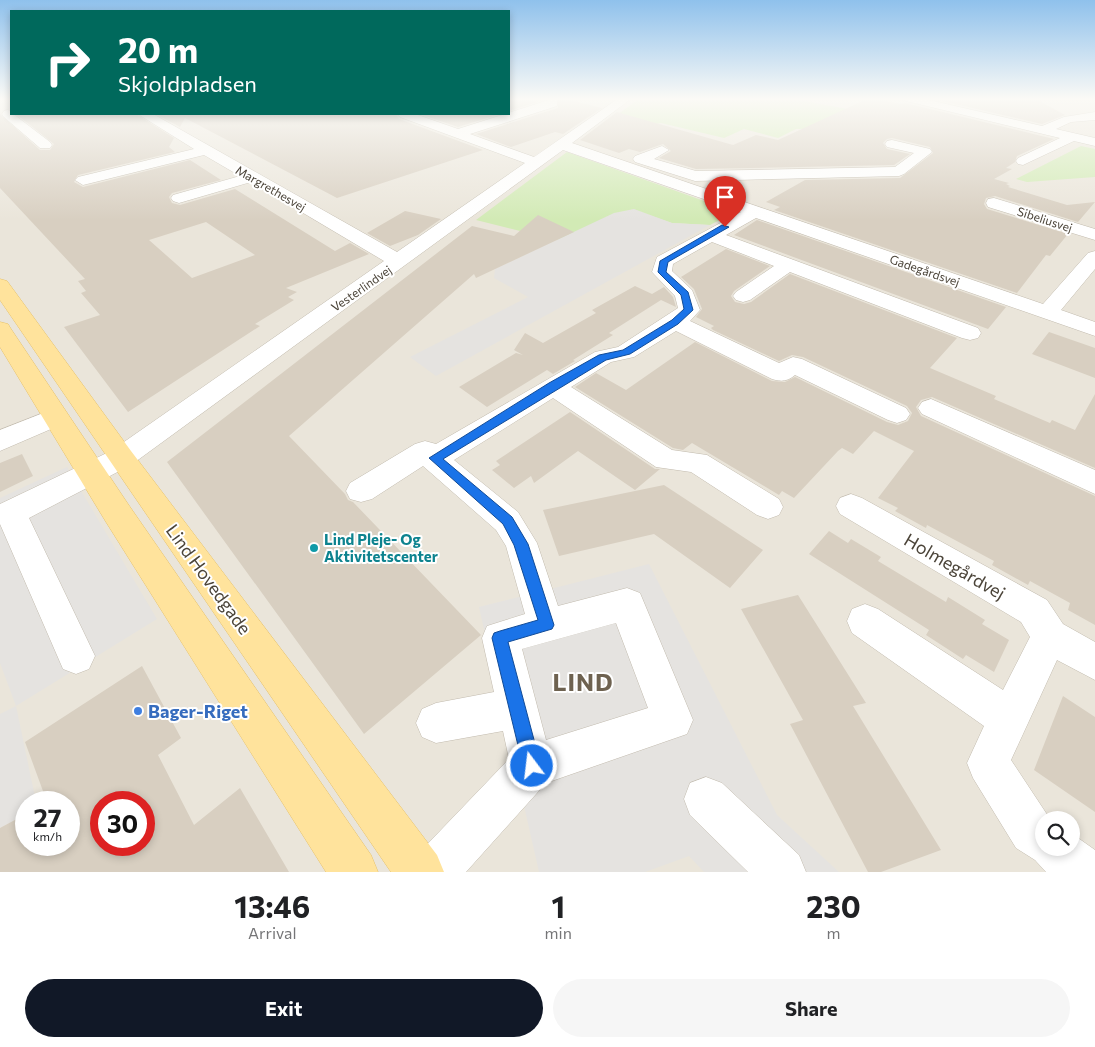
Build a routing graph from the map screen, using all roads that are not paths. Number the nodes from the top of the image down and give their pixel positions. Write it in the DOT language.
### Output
graph roads {
  1 [pos="37,139"];
  2 [pos="187,139"];
  3 [pos="469,139"];
  4 [pos="568,139"];
  5 [pos="1068,139"];
  6 [pos="1080,139"];
  7 [pos="1095,142"];
  8 [pos="560,144"];
  9 [pos="892,144"];
  10 [pos="45,145"];
  11 [pos="206,150"];
  12 [pos="662,150"];
  13 [pos="1022,161"];
  14 [pos="535,162"];
  15 [pos="668,175"];
  16 [pos="252,177"];
  17 [pos="84,180"];
  18 [pos="273,189"];
  19 [pos="200,192"];
  20 [pos="256,195"];
  21 [pos="179,198"];
  22 [pos="994,202"];
  23 [pos="221,206"];
  24 [pos="754,212"];
  25 [pos="710,235"];
  26 [pos="1095,235"];
  27 [pos="1095,257"];
  28 [pos="399,261"];
  29 [pos="788,264"];
  30 [pos="0,285"];
  31 [pos="743,296"];
  32 [pos="1048,313"];
  33 [pos="675,322"];
  34 [pos="0,329"];
  35 [pos="1095,329"];
  36 [pos="970,333"];
  37 [pos="552,386"];
  38 [pos="931,408"];
  39 [pos="898,414"];
  40 [pos="56,417"];
  41 [pos="0,441"];
  42 [pos="434,458"];
  43 [pos="106,466"];
  44 [pos="1095,483"];
  45 [pos="361,491"];
  46 [pos="768,506"];
  47 [pos="851,506"];
  48 [pos="865,621"];
  49 [pos="546,625"];
  50 [pos="1050,636"];
  51 [pos="76,656"];
  52 [pos="1095,662"];
  53 [pos="517,708"];
  54 [pos="1010,719"];
  55 [pos="436,723"];
  56 [pos="532,766"];
  57 [pos="706,799"];
  58 [pos="1035,834"];
  59 [pos="1063,856"];
  60 [pos="354,872"];
  61 [pos="420,872"];
  62 [pos="434,872"];
  63 [pos="782,872"];
  64 [pos="1085,872"];
  1 -- 10 [label="street"];
  2 -- 11 [label="street, Margrethesvej"];
  3 -- 14 [label="street"];
  4 -- 8 [label="street, Vesterlindvej"];
  5 -- 13 [label="street"];
  6 -- 7 [label="street"];
  8 -- 14 [label="street, Vesterlindvej"];
  8 -- 15 [label="street, Gadegårdsvej"];
  9 -- 15 [label="street, Gadegårdsvej"];
  11 -- 16 [label="street, Margrethesvej"];
  11 -- 17 [label="street"];
  12 -- 15 [label="street, Gadegårdsvej"];
  14 -- 28 [label="street, Vesterlindvej"];
  15 -- 24 [label="street, Gadegårdsvej"];
  16 -- 18 [label="street, Margrethesvej"];
  16 -- 19 [label="street"];
  18 -- 20 [label="street"];
  18 -- 28 [label="street, Margrethesvej"];
  19 -- 21 [label="street"];
  19 -- 23 [label="street"];
  22 -- 26 [label="street, Sibeliusvej"];
  24 -- 25 [label="street"];
  24 -- 32 [label="street, Gadegårdsvej"];
  25 -- 29 [label="street"];
  25 -- 33 [label="street"];
  27 -- 32 [label="street"];
  28 -- 43 [label="street, Vesterlindvej"];
  29 -- 31 [label="street"];
  29 -- 36 [label="street"];
  30 -- 43 [label="main road, Lind Hovedgade"];
  32 -- 35 [label="street, Gadegårdsvej"];
  33 -- 37 [label="street"];
  33 -- 39 [label="street"];
  34 -- 40 [label="main road, Lind Hovedgade"];
  37 -- 42 [label="street"];
  37 -- 46 [label="street"];
  38 -- 44 [label="street"];
  40 -- 41 [label="street"];
  40 -- 43 [label="main road, Lind Hovedgade"];
  42 -- 45 [label="street"];
  42 -- 49 [label="street"];
  43 -- 51 [label="street, Vesterlindvej"];
  43 -- 60 [label="main road, Lind Hovedgade"];
  43 -- 61 [label="main road, Lind Hovedgade"];
  47 -- 50 [label="street, Holmegårdvej"];
  48 -- 54 [label="street"];
  49 -- 53 [label="street"];
  49 -- 56 [label="street"];
  50 -- 52 [label="street, Holmegårdvej"];
  50 -- 54 [label="street"];
  53 -- 55 [label="street"];
  53 -- 56 [label="street"];
  54 -- 58 [label="street"];
  56 -- 62 [label="street"];
  57 -- 63 [label="street"];
  59 -- 64 [label="street"];
}
